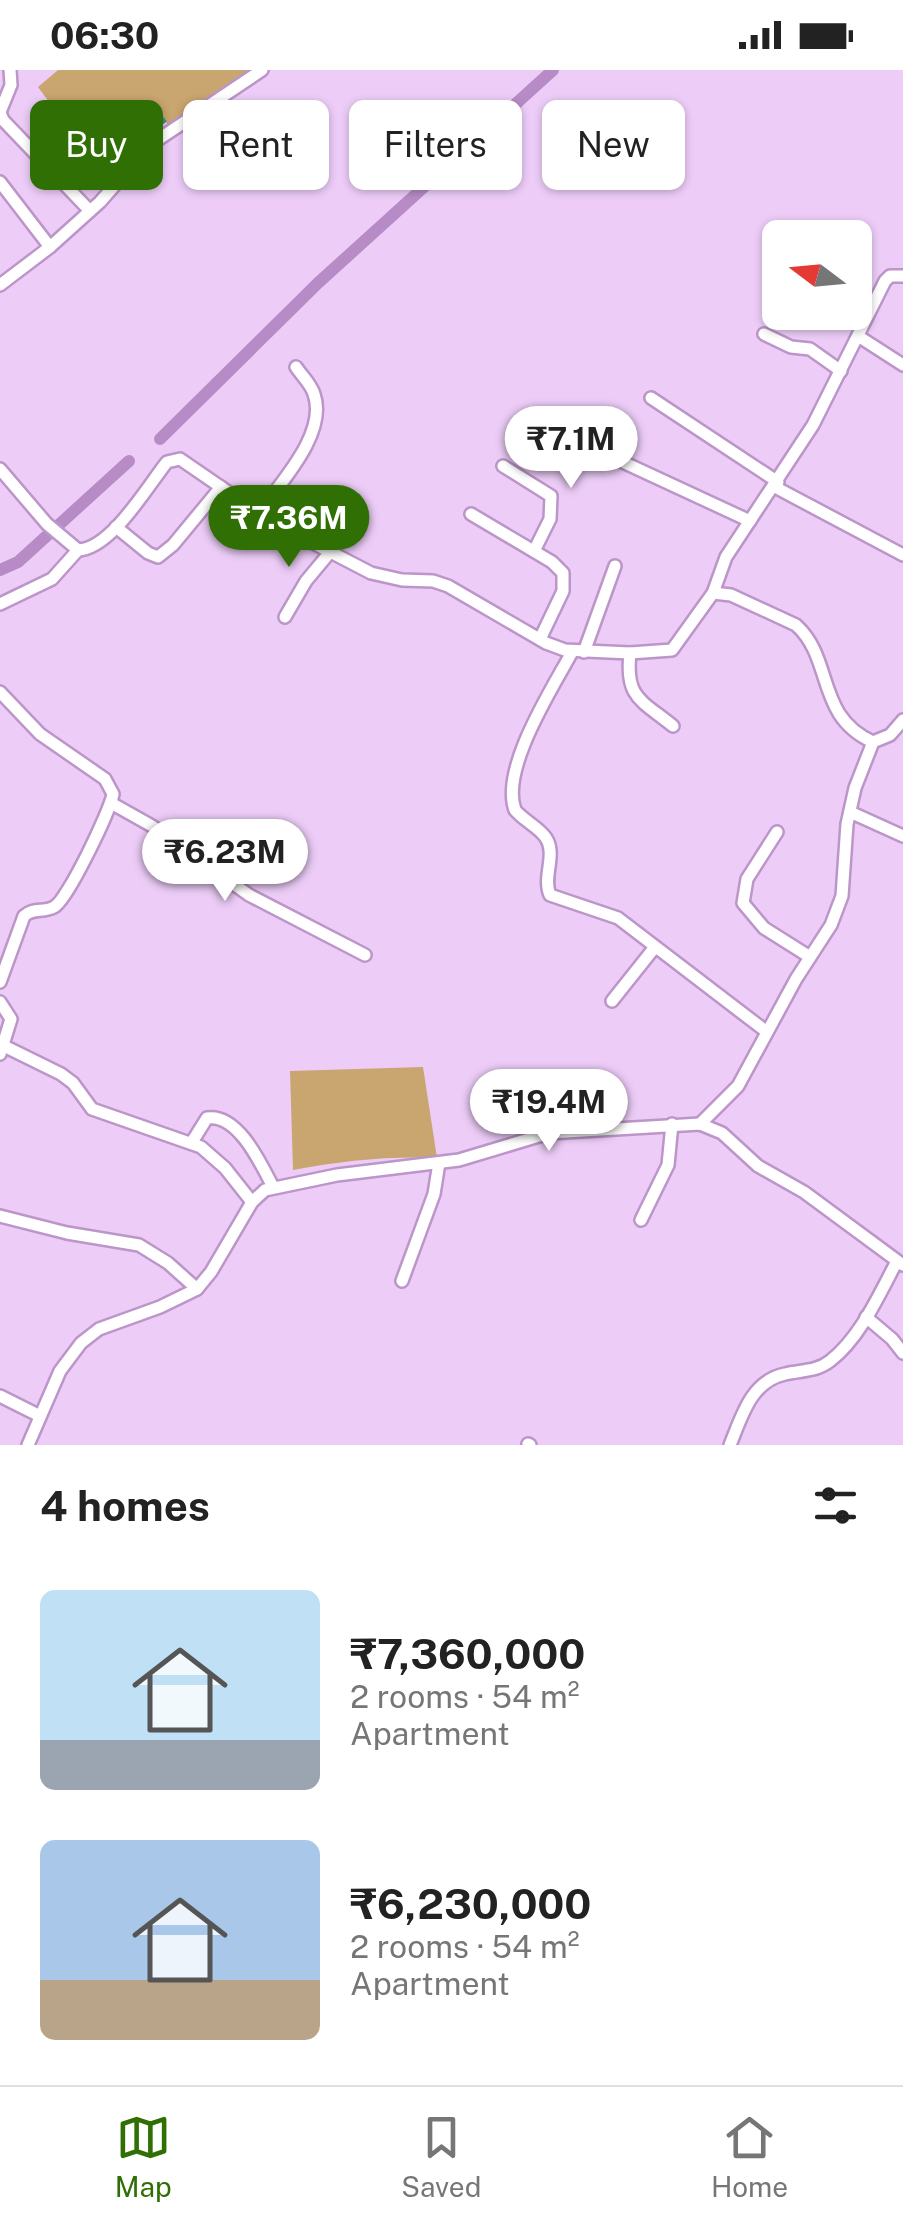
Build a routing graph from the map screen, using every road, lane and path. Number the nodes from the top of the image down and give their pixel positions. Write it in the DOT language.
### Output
graph roads {
  1 [pos="10,70"];
  2 [pos="262,70"];
  3 [pos="0,112"];
  4 [pos="0,182"];
  5 [pos="90,211"];
  6 [pos="50,247"];
  7 [pos="903,276"];
  8 [pos="0,285"];
  9 [pos="764,334"];
  10 [pos="858,336"];
  11 [pos="903,365"];
  12 [pos="296,367"];
  13 [pos="840,371"];
  14 [pos="651,398"];
  15 [pos="612,457"];
  16 [pos="503,466"];
  17 [pos="0,469"];
  18 [pos="776,485"];
  19 [pos="221,487"];
  20 [pos="259,513"];
  21 [pos="470,514"];
  22 [pos="750,521"];
  23 [pos="116,526"];
  24 [pos="73,547"];
  25 [pos="331,551"];
  26 [pos="534,551"];
  27 [pos="903,554"];
  28 [pos="615,566"];
  29 [pos="713,593"];
  30 [pos="0,604"];
  31 [pos="285,617"];
  32 [pos="540,640"];
  33 [pos="578,652"];
  34 [pos="630,653"];
  35 [pos="0,692"];
  36 [pos="903,720"];
  37 [pos="673,726"];
  38 [pos="873,742"];
  39 [pos="111,803"];
  40 [pos="850,812"];
  41 [pos="777,832"];
  42 [pos="903,836"];
  43 [pos="655,947"];
  44 [pos="366,955"];
  45 [pos="810,957"];
  46 [pos="0,982"];
  47 [pos="612,1001"];
  48 [pos="0,1002"];
  49 [pos="767,1032"];
  50 [pos="2,1050"];
  51 [pos="672,1124"];
  52 [pos="700,1124"];
  53 [pos="192,1142"];
  54 [pos="440,1163"];
  55 [pos="274,1187"];
  56 [pos="252,1202"];
  57 [pos="0,1216"];
  58 [pos="641,1220"];
  59 [pos="899,1264"];
  60 [pos="402,1280"];
  61 [pos="196,1289"];
  62 [pos="866,1316"];
  63 [pos="903,1353"];
  64 [pos="0,1396"];
  65 [pos="40,1416"];
  66 [pos="28,1445"];
  67 [pos="730,1445"];
  1 -- 3 [label="street"];
  2 -- 5 [label="street"];
  3 -- 5 [label="street"];
  4 -- 6 [label="street"];
  5 -- 6 [label="street"];
  6 -- 8 [label="street"];
  7 -- 10 [label="street"];
  9 -- 13 [label="street"];
  10 -- 11 [label="street"];
  10 -- 13 [label="street"];
  12 -- 20 [label="street"];
  13 -- 18 [label="street"];
  14 -- 18 [label="street"];
  15 -- 22 [label="street"];
  16 -- 26 [label="street"];
  17 -- 24 [label="street"];
  18 -- 22 [label="street"];
  18 -- 27 [label="street"];
  19 -- 20 [label="street"];
  19 -- 23 [label="street"];
  19 -- 23 [label="street"];
  20 -- 25 [label="street"];
  21 -- 26 [label="street"];
  22 -- 29 [label="street"];
  23 -- 24 [label="street"];
  24 -- 30 [label="street"];
  25 -- 31 [label="street"];
  25 -- 32 [label="street"];
  26 -- 32 [label="street"];
  28 -- 33 [label="street"];
  29 -- 34 [label="street"];
  29 -- 38 [label="street"];
  32 -- 33 [label="street"];
  33 -- 34 [label="street"];
  33 -- 43 [label="street"];
  34 -- 37 [label="street"];
  35 -- 39 [label="street"];
  36 -- 38 [label="street"];
  38 -- 40 [label="street"];
  39 -- 44 [label="street"];
  39 -- 46 [label="street"];
  40 -- 42 [label="street"];
  40 -- 45 [label="street"];
  41 -- 45 [label="street"];
  43 -- 47 [label="street"];
  43 -- 49 [label="street"];
  45 -- 49 [label="street"];
  48 -- 50 [label="street"];
  49 -- 52 [label="street"];
  50 -- 53 [label="street"];
  51 -- 52 [label="street"];
  51 -- 54 [label="street"];
  51 -- 58 [label="street"];
  52 -- 59 [label="street"];
  53 -- 55 [label="street"];
  53 -- 56 [label="street"];
  54 -- 55 [label="street"];
  54 -- 60 [label="street"];
  55 -- 56 [label="street"];
  56 -- 61 [label="street"];
  57 -- 61 [label="street"];
  59 -- 62 [label="street"];
  61 -- 65 [label="street"];
  62 -- 63 [label="street"];
  62 -- 67 [label="street"];
  64 -- 65 [label="street"];
  65 -- 66 [label="street"];
}
